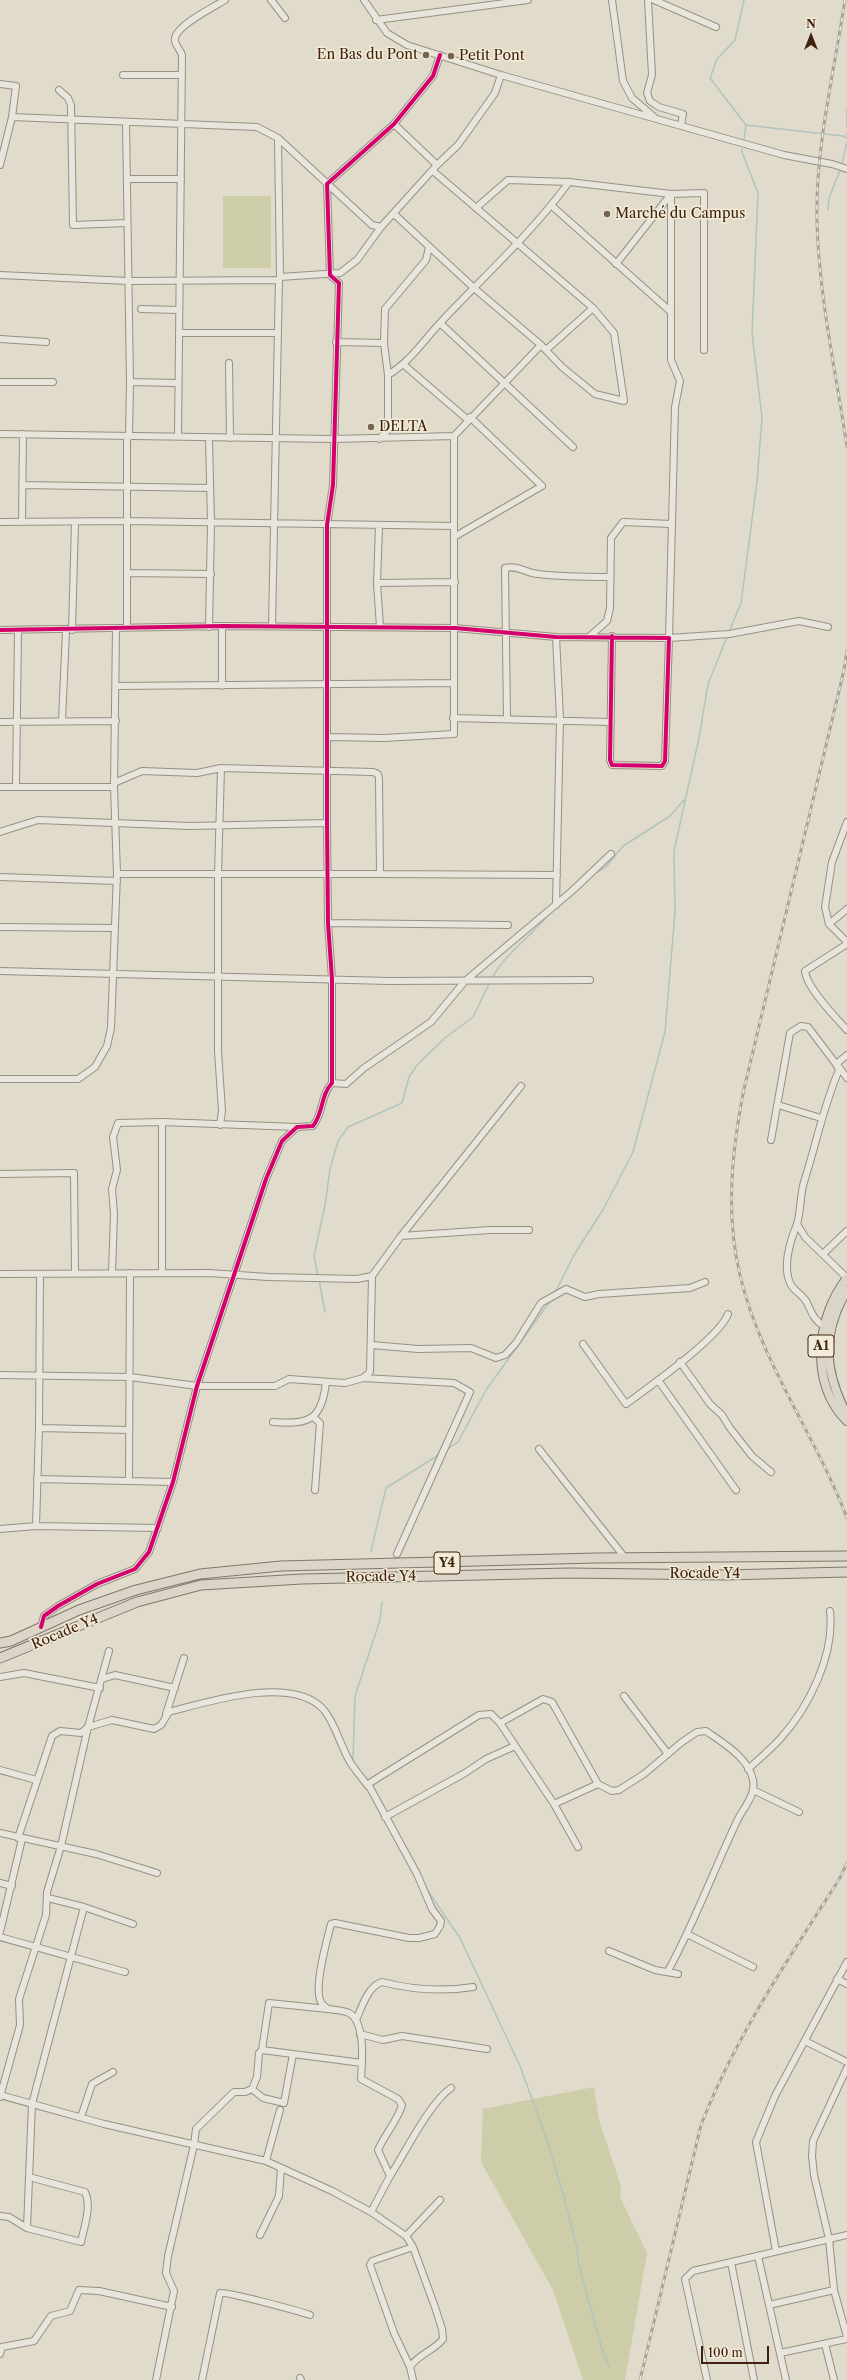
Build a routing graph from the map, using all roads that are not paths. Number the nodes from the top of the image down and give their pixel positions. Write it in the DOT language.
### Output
graph roads {
  1 [pos="225,0"];
  2 [pos="271,0"];
  3 [pos="364,0"];
  4 [pos="528,0"];
  5 [pos="612,0"];
  6 [pos="648,0"];
  7 [pos="654,0"];
  8 [pos="509,2"];
  9 [pos="285,18"];
  10 [pos="376,20"];
  11 [pos="716,27"];
  12 [pos="440,56"];
  13 [pos="123,75"];
  14 [pos="182,75"];
  15 [pos="501,75"];
  16 [pos="0,84"];
  17 [pos="59,90"];
  18 [pos="12,117"];
  19 [pos="654,117"];
  20 [pos="71,121"];
  21 [pos="126,123"];
  22 [pos="394,124"];
  23 [pos="181,125"];
  24 [pos="681,125"];
  25 [pos="278,138"];
  26 [pos="0,165"];
  27 [pos="437,165"];
  28 [pos="847,168"];
  29 [pos="433,171"];
  30 [pos="127,178"];
  31 [pos="181,179"];
  32 [pos="569,182"];
  33 [pos="327,184"];
  34 [pos="671,194"];
  35 [pos="552,206"];
  36 [pos="476,208"];
  37 [pos="394,214"];
  38 [pos="127,223"];
  39 [pos="381,227"];
  40 [pos="516,244"];
  41 [pos="429,247"];
  42 [pos="616,264"];
  43 [pos="0,275"];
  44 [pos="330,275"];
  45 [pos="279,278"];
  46 [pos="128,281"];
  47 [pos="179,281"];
  48 [pos="474,288"];
  49 [pos="593,308"];
  50 [pos="141,309"];
  51 [pos="179,310"];
  52 [pos="671,312"];
  53 [pos="440,323"];
  54 [pos="179,333"];
  55 [pos="278,333"];
  56 [pos="0,339"];
  57 [pos="46,342"];
  58 [pos="336,342"];
  59 [pos="384,343"];
  60 [pos="541,345"];
  61 [pos="546,350"];
  62 [pos="704,350"];
  63 [pos="229,364"];
  64 [pos="404,365"];
  65 [pos="388,375"];
  66 [pos="0,382"];
  67 [pos="53,382"];
  68 [pos="130,382"];
  69 [pos="177,383"];
  70 [pos="504,384"];
  71 [pos="469,419"];
  72 [pos="0,434"];
  73 [pos="23,434"];
  74 [pos="178,436"];
  75 [pos="454,436"];
  76 [pos="128,437"];
  77 [pos="209,438"];
  78 [pos="230,438"];
  79 [pos="276,439"];
  80 [pos="333,439"];
  81 [pos="379,439"];
  82 [pos="573,447"];
  83 [pos="22,485"];
  84 [pos="127,487"];
  85 [pos="210,488"];
  86 [pos="127,521"];
  87 [pos="0,522"];
  88 [pos="22,522"];
  89 [pos="75,522"];
  90 [pos="211,523"];
  91 [pos="275,524"];
  92 [pos="671,524"];
  93 [pos="327,525"];
  94 [pos="379,526"];
  95 [pos="454,526"];
  96 [pos="454,537"];
  97 [pos="127,573"];
  98 [pos="211,574"];
  99 [pos="610,577"];
  100 [pos="455,582"];
  101 [pos="377,584"];
  102 [pos="222,626"];
  103 [pos="272,626"];
  104 [pos="127,627"];
  105 [pos="209,627"];
  106 [pos="327,627"];
  107 [pos="380,627"];
  108 [pos="828,627"];
  109 [pos="116,628"];
  110 [pos="455,628"];
  111 [pos="0,630"];
  112 [pos="69,630"];
  113 [pos="18,631"];
  114 [pos="505,633"];
  115 [pos="590,636"];
  116 [pos="612,636"];
  117 [pos="556,637"];
  118 [pos="669,638"];
  119 [pos="328,683"];
  120 [pos="453,683"];
  121 [pos="116,686"];
  122 [pos="222,686"];
  123 [pos="453,718"];
  124 [pos="507,718"];
  125 [pos="560,720"];
  126 [pos="62,721"];
  127 [pos="116,721"];
  128 [pos="0,722"];
  129 [pos="16,722"];
  130 [pos="611,722"];
  131 [pos="328,737"];
  132 [pos="221,768"];
  133 [pos="328,770"];
  134 [pos="114,785"];
  135 [pos="0,787"];
  136 [pos="16,787"];
  137 [pos="847,822"];
  138 [pos="327,823"];
  139 [pos="115,824"];
  140 [pos="218,824"];
  141 [pos="0,832"];
  142 [pos="611,854"];
  143 [pos="117,874"];
  144 [pos="218,874"];
  145 [pos="329,874"];
  146 [pos="380,874"];
  147 [pos="557,875"];
  148 [pos="0,877"];
  149 [pos="117,881"];
  150 [pos="556,905"];
  151 [pos="847,909"];
  152 [pos="328,923"];
  153 [pos="829,924"];
  154 [pos="508,925"];
  155 [pos="0,926"];
  156 [pos="115,928"];
  157 [pos="847,943"];
  158 [pos="0,971"];
  159 [pos="112,975"];
  160 [pos="218,977"];
  161 [pos="332,979"];
  162 [pos="590,980"];
  163 [pos="465,981"];
  164 [pos="847,1030"];
  165 [pos="847,1055"];
  166 [pos="836,1064"];
  167 [pos="847,1078"];
  168 [pos="0,1080"];
  169 [pos="332,1083"];
  170 [pos="521,1086"];
  171 [pos="778,1106"];
  172 [pos="821,1118"];
  173 [pos="162,1122"];
  174 [pos="220,1124"];
  175 [pos="297,1127"];
  176 [pos="771,1140"];
  177 [pos="0,1174"];
  178 [pos="797,1224"];
  179 [pos="529,1230"];
  180 [pos="847,1231"];
  181 [pos="401,1236"];
  182 [pos="823,1254"];
  183 [pos="75,1272"];
  184 [pos="112,1273"];
  185 [pos="130,1273"];
  186 [pos="162,1273"];
  187 [pos="0,1274"];
  188 [pos="40,1274"];
  189 [pos="235,1276"];
  190 [pos="372,1276"];
  191 [pos="847,1278"];
  192 [pos="706,1282"];
  193 [pos="847,1290"];
  194 [pos="728,1314"];
  195 [pos="824,1326"];
  196 [pos="583,1344"];
  197 [pos="372,1345"];
  198 [pos="680,1362"];
  199 [pos="0,1375"];
  200 [pos="39,1376"];
  201 [pos="130,1377"];
  202 [pos="363,1378"];
  203 [pos="658,1380"];
  204 [pos="326,1382"];
  205 [pos="197,1386"];
  206 [pos="847,1415"];
  207 [pos="313,1417"];
  208 [pos="847,1421"];
  209 [pos="273,1422"];
  210 [pos="39,1428"];
  211 [pos="129,1430"];
  212 [pos="539,1449"];
  213 [pos="771,1472"];
  214 [pos="37,1479"];
  215 [pos="129,1481"];
  216 [pos="173,1482"];
  217 [pos="315,1490"];
  218 [pos="736,1490"];
  219 [pos="36,1526"];
  220 [pos="158,1528"];
  221 [pos="0,1529"];
  222 [pos="397,1554"];
  223 [pos="845,1556"];
  224 [pos="626,1559"];
  225 [pos="847,1572"];
  226 [pos="830,1610"];
  227 [pos="41,1627"];
  228 [pos="0,1643"];
  229 [pos="109,1651"];
  230 [pos="0,1658"];
  231 [pos="184,1658"];
  232 [pos="0,1677"];
  233 [pos="102,1679"];
  234 [pos="100,1688"];
  235 [pos="175,1688"];
  236 [pos="624,1696"];
  237 [pos="164,1719"];
  238 [pos="500,1723"];
  239 [pos="88,1728"];
  240 [pos="514,1746"];
  241 [pos="668,1754"];
  242 [pos="748,1769"];
  243 [pos="0,1770"];
  244 [pos="36,1780"];
  245 [pos="598,1784"];
  246 [pos="368,1786"];
  247 [pos="753,1790"];
  248 [pos="554,1804"];
  249 [pos="799,1812"];
  250 [pos="385,1817"];
  251 [pos="0,1833"];
  252 [pos="20,1838"];
  253 [pos="61,1846"];
  254 [pos="578,1847"];
  255 [pos="157,1874"];
  256 [pos="0,1883"];
  257 [pos="12,1886"];
  258 [pos="48,1898"];
  259 [pos="84,1907"];
  260 [pos="133,1924"];
  261 [pos="0,1932"];
  262 [pos="687,1934"];
  263 [pos="0,1938"];
  264 [pos="36,1948"];
  265 [pos="609,1951"];
  266 [pos="72,1958"];
  267 [pos="847,1962"];
  268 [pos="753,1967"];
  269 [pos="668,1971"];
  270 [pos="124,1972"];
  271 [pos="678,1974"];
  272 [pos="837,1979"];
  273 [pos="847,1984"];
  274 [pos="473,1987"];
  275 [pos="328,2010"];
  276 [pos="356,2020"];
  277 [pos="360,2034"];
  278 [pos="805,2041"];
  279 [pos="487,2049"];
  280 [pos="262,2050"];
  281 [pos="293,2054"];
  282 [pos="847,2062"];
  283 [pos="362,2063"];
  284 [pos="847,2068"];
  285 [pos="113,2072"];
  286 [pos="451,2088"];
  287 [pos="252,2089"];
  288 [pos="0,2095"];
  289 [pos="32,2104"];
  290 [pos="280,2110"];
  291 [pos="81,2117"];
  292 [pos="194,2145"];
  293 [pos="266,2162"];
  294 [pos="281,2168"];
  295 [pos="390,2176"];
  296 [pos="29,2178"];
  297 [pos="440,2200"];
  298 [pos="371,2212"];
  299 [pos="0,2216"];
  300 [pos="27,2228"];
  301 [pos="260,2235"];
  302 [pos="847,2235"];
  303 [pos="406,2236"];
  304 [pos="829,2238"];
  305 [pos="413,2247"];
  306 [pos="776,2251"];
  307 [pos="758,2256"];
  308 [pos="732,2262"];
  309 [pos="834,2290"];
  310 [pos="769,2305"];
  311 [pos="172,2306"];
  312 [pos="310,2315"];
  313 [pos="847,2338"];
  314 [pos="1,2344"];
  315 [pos="825,2344"];
  316 [pos="780,2353"];
  317 [pos="0,2354"];
  318 [pos="410,2367"];
  319 [pos="156,2380"];
  320 [pos="202,2380"];
  321 [pos="413,2380"];
  322 [pos="707,2380"];
  323 [pos="754,2380"];
  324 [pos="786,2380"];
  325 [pos="834,2380"];
  1 -- 14 [label="street"];
  2 -- 9 [label="street"];
  3 -- 10 [label="street"];
  4 -- 8 [label="street"];
  5 -- 19 [label="street"];
  6 -- 24 [label="street"];
  7 -- 11 [label="street"];
  8 -- 10 [label="street"];
  10 -- 12 [label="street"];
  12 -- 15 [label="street"];
  12 -- 22 [label="street"];
  13 -- 14 [label="street"];
  14 -- 23 [label="street"];
  15 -- 19 [label="street"];
  15 -- 27 [label="street"];
  16 -- 18 [label="street"];
  17 -- 20 [label="street"];
  18 -- 20 [label="street"];
  18 -- 26 [label="street"];
  19 -- 24 [label="street"];
  20 -- 21 [label="street"];
  20 -- 38 [label="street"];
  21 -- 23 [label="street"];
  21 -- 30 [label="street"];
  22 -- 27 [label="street"];
  22 -- 33 [label="street"];
  23 -- 25 [label="street"];
  23 -- 31 [label="street"];
  24 -- 28 [label="street"];
  25 -- 33 [label="street"];
  25 -- 45 [label="street"];
  27 -- 29 [label="street"];
  29 -- 36 [label="street"];
  29 -- 37 [label="street"];
  30 -- 31 [label="street"];
  30 -- 38 [label="street"];
  31 -- 47 [label="street"];
  32 -- 34 [label="street"];
  32 -- 35 [label="street"];
  32 -- 36 [label="street"];
  33 -- 39 [label="street"];
  33 -- 44 [label="street"];
  34 -- 42 [label="street"];
  34 -- 52 [label="street"];
  34 -- 62 [label="street"];
  35 -- 40 [label="street"];
  35 -- 42 [label="street"];
  36 -- 40 [label="street"];
  37 -- 39 [label="street"];
  37 -- 41 [label="street"];
  38 -- 46 [label="street"];
  39 -- 44 [label="street"];
  40 -- 48 [label="street"];
  40 -- 49 [label="street"];
  41 -- 48 [label="street"];
  41 -- 59 [label="street"];
  42 -- 52 [label="street"];
  43 -- 46 [label="street"];
  44 -- 45 [label="street"];
  44 -- 58 [label="street"];
  45 -- 47 [label="street"];
  45 -- 55 [label="street"];
  46 -- 47 [label="street"];
  46 -- 68 [label="street"];
  47 -- 51 [label="street"];
  48 -- 53 [label="street"];
  48 -- 60 [label="street"];
  49 -- 61 [label="street"];
  49 -- 61 [label="street"];
  50 -- 51 [label="street"];
  51 -- 54 [label="street"];
  52 -- 92 [label="street"];
  53 -- 64 [label="street"];
  53 -- 70 [label="street"];
  54 -- 55 [label="street"];
  54 -- 69 [label="street"];
  55 -- 79 [label="street"];
  56 -- 57 [label="street"];
  58 -- 59 [label="street"];
  58 -- 80 [label="street"];
  59 -- 65 [label="street"];
  60 -- 61 [label="street"];
  60 -- 70 [label="street"];
  63 -- 78 [label="street"];
  64 -- 65 [label="street"];
  64 -- 71 [label="street"];
  65 -- 81 [label="street"];
  66 -- 67 [label="street"];
  68 -- 69 [label="street"];
  68 -- 76 [label="street"];
  69 -- 74 [label="street"];
  70 -- 71 [label="street"];
  70 -- 82 [label="street"];
  71 -- 75 [label="street"];
  71 -- 96 [label="street"];
  72 -- 73 [label="street"];
  73 -- 76 [label="street"];
  73 -- 83 [label="street"];
  74 -- 76 [label="street"];
  74 -- 77 [label="street"];
  75 -- 81 [label="street"];
  75 -- 95 [label="street"];
  76 -- 84 [label="street"];
  77 -- 78 [label="street"];
  77 -- 85 [label="street"];
  78 -- 79 [label="street"];
  79 -- 80 [label="street"];
  79 -- 91 [label="street"];
  80 -- 81 [label="street"];
  80 -- 93 [label="street"];
  83 -- 84 [label="street"];
  83 -- 88 [label="street"];
  84 -- 85 [label="street"];
  84 -- 86 [label="street"];
  85 -- 90 [label="street"];
  86 -- 89 [label="street"];
  86 -- 90 [label="street"];
  86 -- 97 [label="street"];
  87 -- 88 [label="street"];
  88 -- 89 [label="street"];
  89 -- 112 [label="street"];
  90 -- 91 [label="street"];
  90 -- 98 [label="street"];
  91 -- 93 [label="street"];
  91 -- 103 [label="street"];
  92 -- 99 [label="street"];
  92 -- 118 [label="street"];
  93 -- 94 [label="street"];
  93 -- 106 [label="street"];
  94 -- 95 [label="street"];
  94 -- 101 [label="street"];
  95 -- 96 [label="street"];
  96 -- 100 [label="street"];
  97 -- 98 [label="street"];
  97 -- 104 [label="street"];
  98 -- 105 [label="street"];
  99 -- 114 [label="street"];
  99 -- 115 [label="street"];
  100 -- 101 [label="street"];
  100 -- 110 [label="street"];
  101 -- 107 [label="street"];
  102 -- 103 [label="street"];
  102 -- 105 [label="street"];
  102 -- 122 [label="street"];
  103 -- 106 [label="street"];
  104 -- 105 [label="street"];
  104 -- 109 [label="street"];
  106 -- 107 [label="street"];
  106 -- 119 [label="street"];
  107 -- 110 [label="street"];
  108 -- 118 [label="street"];
  109 -- 112 [label="street"];
  109 -- 121 [label="street"];
  110 -- 114 [label="street"];
  110 -- 120 [label="street"];
  111 -- 113 [label="street"];
  112 -- 113 [label="street"];
  112 -- 126 [label="street"];
  113 -- 129 [label="street"];
  114 -- 117 [label="street"];
  114 -- 124 [label="street"];
  115 -- 116 [label="street"];
  115 -- 117 [label="street"];
  116 -- 118 [label="street"];
  116 -- 130 [label="street"];
  117 -- 125 [label="street"];
  118 -- 130 [label="street"];
  119 -- 120 [label="street"];
  119 -- 122 [label="street"];
  119 -- 131 [label="street"];
  120 -- 123 [label="street"];
  121 -- 122 [label="street"];
  121 -- 127 [label="street"];
  123 -- 124 [label="street"];
  123 -- 131 [label="street"];
  124 -- 125 [label="street"];
  125 -- 130 [label="street"];
  125 -- 147 [label="street"];
  126 -- 127 [label="street"];
  126 -- 129 [label="street"];
  127 -- 134 [label="street"];
  128 -- 129 [label="street"];
  129 -- 136 [label="street"];
  131 -- 133 [label="street"];
  132 -- 133 [label="street"];
  132 -- 134 [label="street"];
  132 -- 140 [label="street"];
  133 -- 138 [label="street"];
  133 -- 146 [label="street"];
  134 -- 136 [label="street"];
  134 -- 139 [label="street"];
  135 -- 136 [label="street"];
  137 -- 153 [label="street"];
  138 -- 140 [label="street"];
  138 -- 145 [label="street"];
  139 -- 140 [label="street"];
  139 -- 141 [label="street"];
  139 -- 143 [label="street"];
  140 -- 144 [label="street"];
  142 -- 150 [label="street"];
  143 -- 144 [label="street"];
  143 -- 149 [label="street"];
  144 -- 145 [label="street"];
  144 -- 160 [label="street"];
  145 -- 146 [label="street"];
  145 -- 152 [label="street"];
  146 -- 147 [label="street"];
  147 -- 150 [label="street"];
  148 -- 149 [label="street"];
  149 -- 156 [label="street"];
  150 -- 163 [label="street"];
  151 -- 153 [label="street"];
  152 -- 154 [label="street"];
  152 -- 161 [label="street"];
  153 -- 157 [label="street"];
  155 -- 156 [label="street"];
  156 -- 159 [label="street"];
  157 -- 164 [label="street"];
  158 -- 159 [label="street"];
  159 -- 160 [label="street"];
  159 -- 168 [label="street"];
  160 -- 161 [label="street"];
  160 -- 174 [label="street"];
  161 -- 163 [label="street"];
  161 -- 169 [label="street"];
  162 -- 163 [label="street"];
  163 -- 169 [label="street"];
  165 -- 166 [label="street"];
  166 -- 167 [label="street"];
  166 -- 171 [label="street"];
  166 -- 172 [label="street"];
  169 -- 175 [label="street"];
  170 -- 181 [label="street"];
  171 -- 172 [label="street"];
  171 -- 176 [label="street"];
  172 -- 178 [label="street"];
  173 -- 174 [label="street"];
  173 -- 184 [label="street"];
  173 -- 186 [label="street"];
  174 -- 175 [label="street"];
  175 -- 189 [label="street"];
  177 -- 183 [label="street"];
  178 -- 182 [label="street"];
  178 -- 195 [label="street"];
  179 -- 181 [label="street"];
  180 -- 182 [label="street"];
  181 -- 190 [label="street"];
  182 -- 191 [label="street"];
  183 -- 184 [label="street"];
  183 -- 188 [label="street"];
  184 -- 185 [label="street"];
  185 -- 186 [label="street"];
  185 -- 201 [label="street"];
  186 -- 189 [label="street"];
  187 -- 188 [label="street"];
  188 -- 200 [label="street"];
  189 -- 190 [label="street"];
  189 -- 205 [label="street"];
  190 -- 197 [label="street"];
  191 -- 195 [label="main road, A1"];
  192 -- 197 [label="street"];
  193 -- 206 [label="main road, A1"];
  194 -- 198 [label="street"];
  195 -- 208 [label="main road, A1"];
  196 -- 203 [label="street"];
  197 -- 202 [label="street"];
  198 -- 203 [label="street"];
  198 -- 213 [label="street"];
  199 -- 200 [label="street"];
  200 -- 201 [label="street"];
  200 -- 210 [label="street"];
  201 -- 205 [label="street"];
  201 -- 211 [label="street"];
  202 -- 204 [label="street"];
  202 -- 222 [label="street"];
  203 -- 218 [label="street"];
  204 -- 205 [label="street"];
  204 -- 207 [label="street"];
  205 -- 216 [label="street"];
  207 -- 209 [label="street"];
  207 -- 217 [label="street"];
  210 -- 211 [label="street"];
  210 -- 214 [label="street"];
  211 -- 215 [label="street"];
  212 -- 224 [label="street"];
  214 -- 215 [label="street"];
  214 -- 219 [label="street"];
  215 -- 216 [label="street"];
  216 -- 220 [label="street"];
  219 -- 220 [label="street"];
  219 -- 221 [label="street"];
  220 -- 227 [label="street"];
  223 -- 224 [label="highway, Rocade Y4 / Y4"];
  224 -- 227 [label="highway, Rocade Y4 / Y4"];
  225 -- 230 [label="highway, Rocade Y4 / Y4"];
  226 -- 242 [label="street"];
  227 -- 228 [label="highway, Rocade Y4 / Y4"];
  229 -- 233 [label="street"];
  231 -- 235 [label="street"];
  232 -- 234 [label="street"];
  233 -- 234 [label="street"];
  233 -- 235 [label="street"];
  234 -- 239 [label="street"];
  235 -- 237 [label="street"];
  236 -- 241 [label="street"];
  237 -- 239 [label="street"];
  237 -- 246 [label="street"];
  238 -- 240 [label="street"];
  238 -- 245 [label="street"];
  238 -- 246 [label="street"];
  239 -- 244 [label="street"];
  239 -- 253 [label="street"];
  240 -- 248 [label="street"];
  240 -- 250 [label="street"];
  241 -- 242 [label="street"];
  241 -- 245 [label="street"];
  242 -- 247 [label="street"];
  243 -- 244 [label="street"];
  244 -- 252 [label="street"];
  245 -- 248 [label="street"];
  246 -- 250 [label="street"];
  247 -- 249 [label="street"];
  247 -- 262 [label="street"];
  248 -- 254 [label="street"];
  250 -- 275 [label="street"];
  251 -- 252 [label="street"];
  252 -- 253 [label="street"];
  252 -- 257 [label="street"];
  253 -- 255 [label="street"];
  253 -- 258 [label="street"];
  256 -- 257 [label="street"];
  257 -- 261 [label="street"];
  258 -- 259 [label="street"];
  258 -- 264 [label="street"];
  259 -- 260 [label="street"];
  259 -- 266 [label="street"];
  262 -- 268 [label="street"];
  262 -- 269 [label="street"];
  263 -- 264 [label="street"];
  264 -- 266 [label="street"];
  264 -- 288 [label="street"];
  265 -- 269 [label="street"];
  266 -- 270 [label="street"];
  266 -- 289 [label="street"];
  267 -- 272 [label="street"];
  269 -- 271 [label="street"];
  272 -- 273 [label="street"];
  272 -- 278 [label="street"];
  274 -- 276 [label="street"];
  275 -- 276 [label="street"];
  275 -- 280 [label="street"];
  276 -- 277 [label="street"];
  277 -- 279 [label="street"];
  277 -- 283 [label="street"];
  278 -- 282 [label="street"];
  278 -- 306 [label="street"];
  280 -- 281 [label="street"];
  280 -- 287 [label="street"];
  281 -- 283 [label="street"];
  281 -- 287 [label="street"];
  283 -- 295 [label="street"];
  284 -- 304 [label="street"];
  285 -- 291 [label="street"];
  286 -- 295 [label="street"];
  287 -- 292 [label="street"];
  288 -- 289 [label="street"];
  289 -- 291 [label="street"];
  289 -- 296 [label="street"];
  290 -- 293 [label="street"];
  291 -- 292 [label="street"];
  292 -- 293 [label="street"];
  292 -- 311 [label="street"];
  293 -- 294 [label="street"];
  294 -- 298 [label="street"];
  294 -- 301 [label="street"];
  295 -- 298 [label="street"];
  296 -- 300 [label="street"];
  296 -- 300 [label="street"];
  297 -- 303 [label="street"];
  298 -- 303 [label="street"];
  299 -- 300 [label="street"];
  302 -- 304 [label="street"];
  303 -- 305 [label="street"];
  304 -- 306 [label="street"];
  304 -- 309 [label="street"];
  305 -- 318 [label="street"];
  305 -- 318 [label="street"];
  306 -- 307 [label="street"];
  307 -- 308 [label="street"];
  307 -- 310 [label="street"];
  308 -- 322 [label="street"];
  308 -- 323 [label="street"];
  309 -- 310 [label="street"];
  309 -- 313 [label="street"];
  310 -- 316 [label="street"];
  311 -- 314 [label="street"];
  311 -- 319 [label="street"];
  312 -- 320 [label="street"];
  313 -- 315 [label="street"];
  314 -- 317 [label="street"];
  315 -- 316 [label="street"];
  315 -- 325 [label="street"];
  316 -- 324 [label="street"];
  318 -- 321 [label="street"];
}
